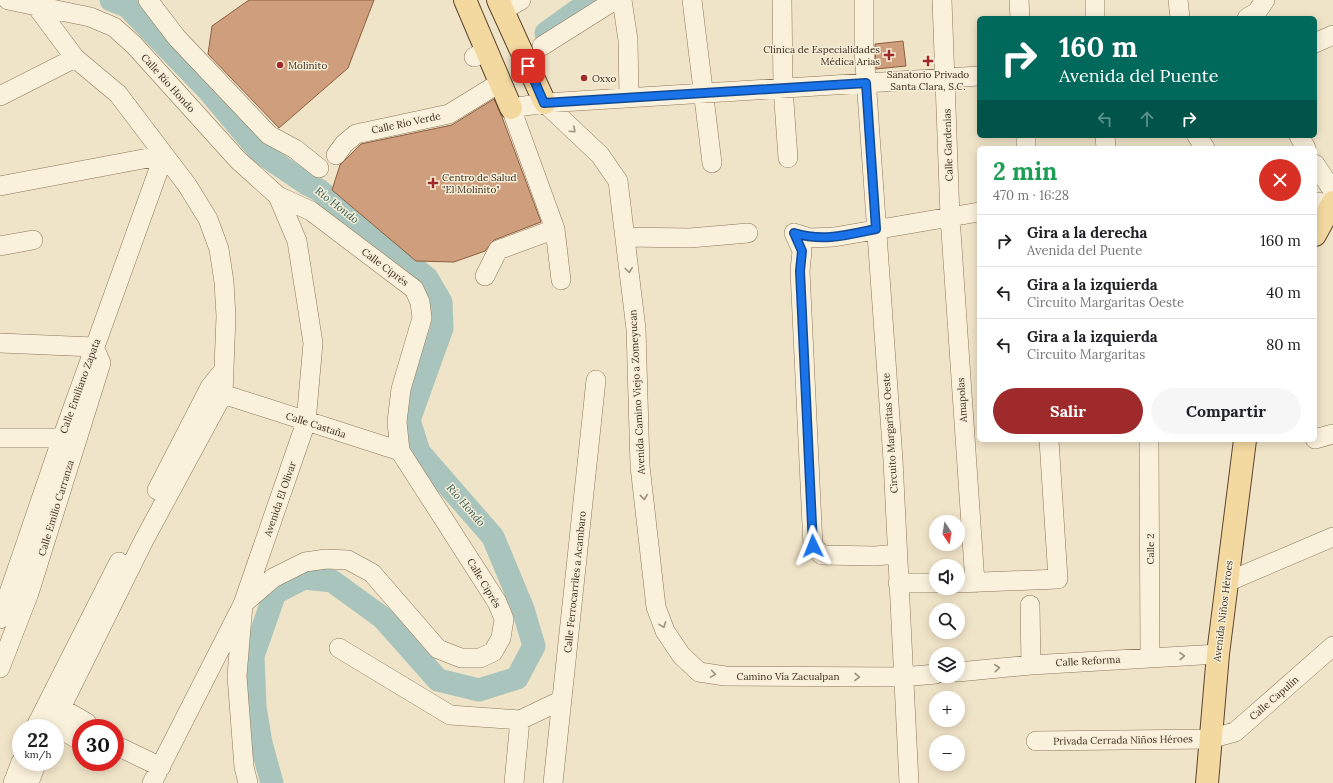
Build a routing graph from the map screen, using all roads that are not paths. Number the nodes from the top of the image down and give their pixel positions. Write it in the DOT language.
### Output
graph roads {
  1 [pos="8,0"];
  2 [pos="148,0"];
  3 [pos="465,0"];
  4 [pos="521,0"];
  5 [pos="615,0"];
  6 [pos="622,0"];
  7 [pos="692,0"];
  8 [pos="782,0"];
  9 [pos="864,0"];
  10 [pos="942,0"];
  11 [pos="1019,0"];
  12 [pos="1095,0"];
  13 [pos="1178,0"];
  14 [pos="500,5"];
  15 [pos="37,7"];
  16 [pos="1020,16"];
  17 [pos="1095,16"];
  18 [pos="1180,16"];
  19 [pos="1333,35"];
  20 [pos="1317,42"];
  21 [pos="542,46"];
  22 [pos="75,58"];
  23 [pos="977,76"];
  24 [pos="946,78"];
  25 [pos="501,82"];
  26 [pos="866,83"];
  27 [pos="783,88"];
  28 [pos="703,93"];
  29 [pos="0,96"];
  30 [pos="629,98"];
  31 [pos="544,103"];
  32 [pos="511,108"];
  33 [pos="164,155"];
  34 [pos="336,155"];
  35 [pos="788,158"];
  36 [pos="712,163"];
  37 [pos="319,168"];
  38 [pos="1317,170"];
  39 [pos="0,186"];
  40 [pos="278,196"];
  41 [pos="1328,200"];
  42 [pos="977,212"];
  43 [pos="950,217"];
  44 [pos="555,229"];
  45 [pos="876,229"];
  46 [pos="1317,230"];
  47 [pos="748,233"];
  48 [pos="625,237"];
  49 [pos="33,240"];
  50 [pos="0,246"];
  51 [pos="484,276"];
  52 [pos="561,280"];
  53 [pos="0,342"];
  54 [pos="94,347"];
  55 [pos="223,371"];
  56 [pos="596,380"];
  57 [pos="232,398"];
  58 [pos="306,422"];
  59 [pos="1333,434"];
  60 [pos="0,438"];
  61 [pos="62,438"];
  62 [pos="1317,438"];
  63 [pos="1049,442"];
  64 [pos="1149,442"];
  65 [pos="1245,442"];
  66 [pos="400,451"];
  67 [pos="1333,537"];
  68 [pos="897,554"];
  69 [pos="1226,582"];
  70 [pos="6,583"];
  71 [pos="898,583"];
  72 [pos="929,583"];
  73 [pos="966,583"];
  74 [pos="243,604"];
  75 [pos="1030,606"];
  76 [pos="0,619"];
  77 [pos="1333,646"];
  78 [pos="339,648"];
  79 [pos="1218,654"];
  80 [pos="681,655"];
  81 [pos="1150,658"];
  82 [pos="1032,665"];
  83 [pos="0,668"];
  84 [pos="965,671"];
  85 [pos="929,675"];
  86 [pos="902,677"];
  87 [pos="562,700"];
  88 [pos="61,708"];
  89 [pos="48,719"];
  90 [pos="52,719"];
  91 [pos="80,719"];
  92 [pos="520,720"];
  93 [pos="1210,739"];
  94 [pos="1036,741"];
  95 [pos="124,751"];
  96 [pos="18,771"];
  97 [pos="33,771"];
  98 [pos="157,775"];
  99 [pos="13,783"];
  100 [pos="28,783"];
  101 [pos="248,783"];
  102 [pos="514,783"];
  103 [pos="552,783"];
  104 [pos="909,783"];
  105 [pos="1207,783"];
  1 -- 15 [label="street"];
  2 -- 37 [label="street"];
  3 -- 25 [label="main road"];
  4 -- 14 [label="street"];
  5 -- 21 [label="street"];
  6 -- 30 [label="street"];
  7 -- 28 [label="street"];
  8 -- 27 [label="street"];
  9 -- 26 [label="street, Circuito Margaritas Oeste"];
  10 -- 24 [label="street, Calle Gardenias"];
  11 -- 16 [label="street"];
  12 -- 17 [label="street"];
  13 -- 18 [label="street"];
  14 -- 31 [label="main road"];
  15 -- 22 [label="street"];
  15 -- 40 [label="street, Calle Río Hondo"];
  19 -- 20 [label="street"];
  22 -- 29 [label="street"];
  22 -- 33 [label="street"];
  23 -- 24 [label="street"];
  24 -- 26 [label="street"];
  24 -- 43 [label="street, Calle Gardenias"];
  25 -- 32 [label="main road"];
  25 -- 34 [label="street, Calle Río Verde"];
  26 -- 27 [label="street"];
  26 -- 45 [label="street, Circuito Margaritas Oeste"];
  27 -- 28 [label="street"];
  27 -- 35 [label="street"];
  28 -- 30 [label="street"];
  28 -- 36 [label="street"];
  30 -- 31 [label="street"];
  31 -- 32 [label="street"];
  31 -- 48 [label="street, Avenida Camino Viejo a Zomeyucan, one-way"];
  32 -- 44 [label="street"];
  33 -- 39 [label="street"];
  33 -- 54 [label="street, Calle Emiliano Zapata"];
  33 -- 55 [label="street"];
  38 -- 41 [label="street"];
  40 -- 58 [label="street, Avenida El Olivar"];
  40 -- 66 [label="street, Calle Ciprés"];
  41 -- 46 [label="main road"];
  42 -- 43 [label="street"];
  43 -- 45 [label="street"];
  43 -- 73 [label="street, Amapolas"];
  44 -- 51 [label="street"];
  44 -- 52 [label="street"];
  45 -- 68 [label="street, Circuito Margaritas Oeste"];
  45 -- 68 [label="street"];
  47 -- 48 [label="street"];
  48 -- 80 [label="street, Avenida Camino Viejo a Zomeyucan, one-way"];
  49 -- 50 [label="street"];
  53 -- 54 [label="street"];
  54 -- 61 [label="street, Calle Emiliano Zapata"];
  54 -- 83 [label="street, Calle Emilio Carranza"];
  55 -- 88 [label="street"];
  55 -- 89 [label="street"];
  56 -- 87 [label="street, Calle Ferrocarriles a Acambaro"];
  57 -- 58 [label="street, Calle Castaña"];
  58 -- 66 [label="street, Calle Castaña"];
  58 -- 74 [label="street, Avenida El Olivar"];
  59 -- 62 [label="street"];
  60 -- 61 [label="street"];
  61 -- 70 [label="street, Calle Emiliano Zapata"];
  63 -- 73 [label="street"];
  64 -- 81 [label="street, Calle 2"];
  65 -- 69 [label="main road, Avenida Niños Héroes"];
  66 -- 74 [label="street, Calle Ciprés"];
  67 -- 69 [label="street"];
  68 -- 71 [label="street, Circuito Margaritas Oeste"];
  69 -- 79 [label="main road, Avenida Niños Héroes"];
  70 -- 76 [label="street, Calle Emiliano Zapata"];
  71 -- 72 [label="street"];
  71 -- 86 [label="street, Circuito Margaritas Oeste"];
  74 -- 98 [label="street, Avenida El Olivar"];
  74 -- 101 [label="street"];
  75 -- 82 [label="street"];
  77 -- 93 [label="street, Calle Capulín"];
  78 -- 92 [label="street"];
  81 -- 79 [label="street, Calle Reforma, one-way"];
  79 -- 93 [label="main road, Avenida Niños Héroes"];
  80 -- 86 [label="street, Camino Vía Zacualpan, one-way"];
  81 -- 82 [label="street, Calle Reforma"];
  84 -- 82 [label="street, Calle Reforma, one-way"];
  85 -- 86 [label="street"];
  86 -- 104 [label="street, Circuito Margaritas Oeste"];
  87 -- 92 [label="street"];
  87 -- 103 [label="street, Calle Ferrocarriles a Acambaro"];
  88 -- 90 [label="street"];
  88 -- 91 [label="street"];
  92 -- 102 [label="street"];
  93 -- 94 [label="street, Privada Cerrada Niños Héroes"];
  93 -- 105 [label="main road, Avenida Niños Héroes"];
  95 -- 98 [label="street"];
  96 -- 99 [label="street"];
  97 -- 100 [label="street"];
}
